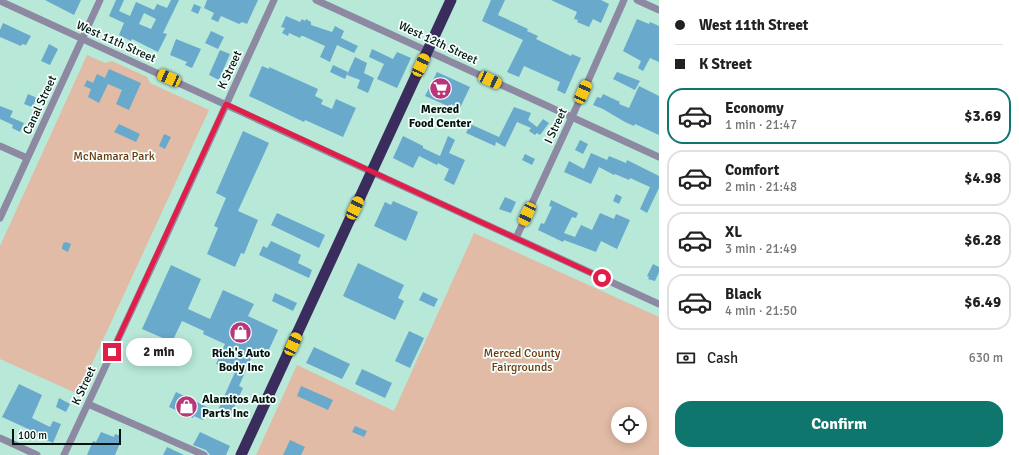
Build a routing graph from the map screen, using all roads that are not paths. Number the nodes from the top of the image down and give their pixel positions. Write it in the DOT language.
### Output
graph roads {
  1 [pos="100,0"];
  2 [pos="274,0"];
  3 [pos="316,0"];
  4 [pos="451,0"];
  5 [pos="624,0"];
  6 [pos="637,0"];
  7 [pos="0,1"];
  8 [pos="659,10"];
  9 [pos="82,39"];
  10 [pos="428,51"];
  11 [pos="226,104"];
  12 [pos="572,117"];
  13 [pos="0,146"];
  14 [pos="659,157"];
  15 [pos="28,158"];
  16 [pos="372,171"];
  17 [pos="0,218"];
  18 [pos="516,238"];
  19 [pos="659,304"];
  20 [pos="88,404"];
  21 [pos="0,438"];
  22 [pos="37,455"];
  23 [pos="64,455"];
  24 [pos="204,455"];
  25 [pos="241,455"];
  1 -- 9 [label="street, Canal Street"];
  2 -- 11 [label="street, K Street"];
  3 -- 10 [label="street, West 12th Street"];
  4 -- 10 [label="highway"];
  5 -- 12 [label="street, I Street"];
  6 -- 8 [label="street"];
  7 -- 9 [label="street, West 11th Street"];
  9 -- 11 [label="street, West 11th Street"];
  9 -- 15 [label="street, Canal Street"];
  10 -- 12 [label="street, West 12th Street"];
  10 -- 16 [label="highway"];
  11 -- 16 [label="street, West 11th Street"];
  11 -- 20 [label="street, K Street"];
  12 -- 14 [label="street, West 12th Street"];
  12 -- 18 [label="street, I Street"];
  13 -- 15 [label="street"];
  15 -- 17 [label="street, Canal Street"];
  16 -- 18 [label="street, West 11th Street"];
  16 -- 25 [label="highway"];
  18 -- 19 [label="street, West 11th Street"];
  20 -- 23 [label="street, K Street"];
  20 -- 24 [label="street"];
  21 -- 22 [label="street"];
}
